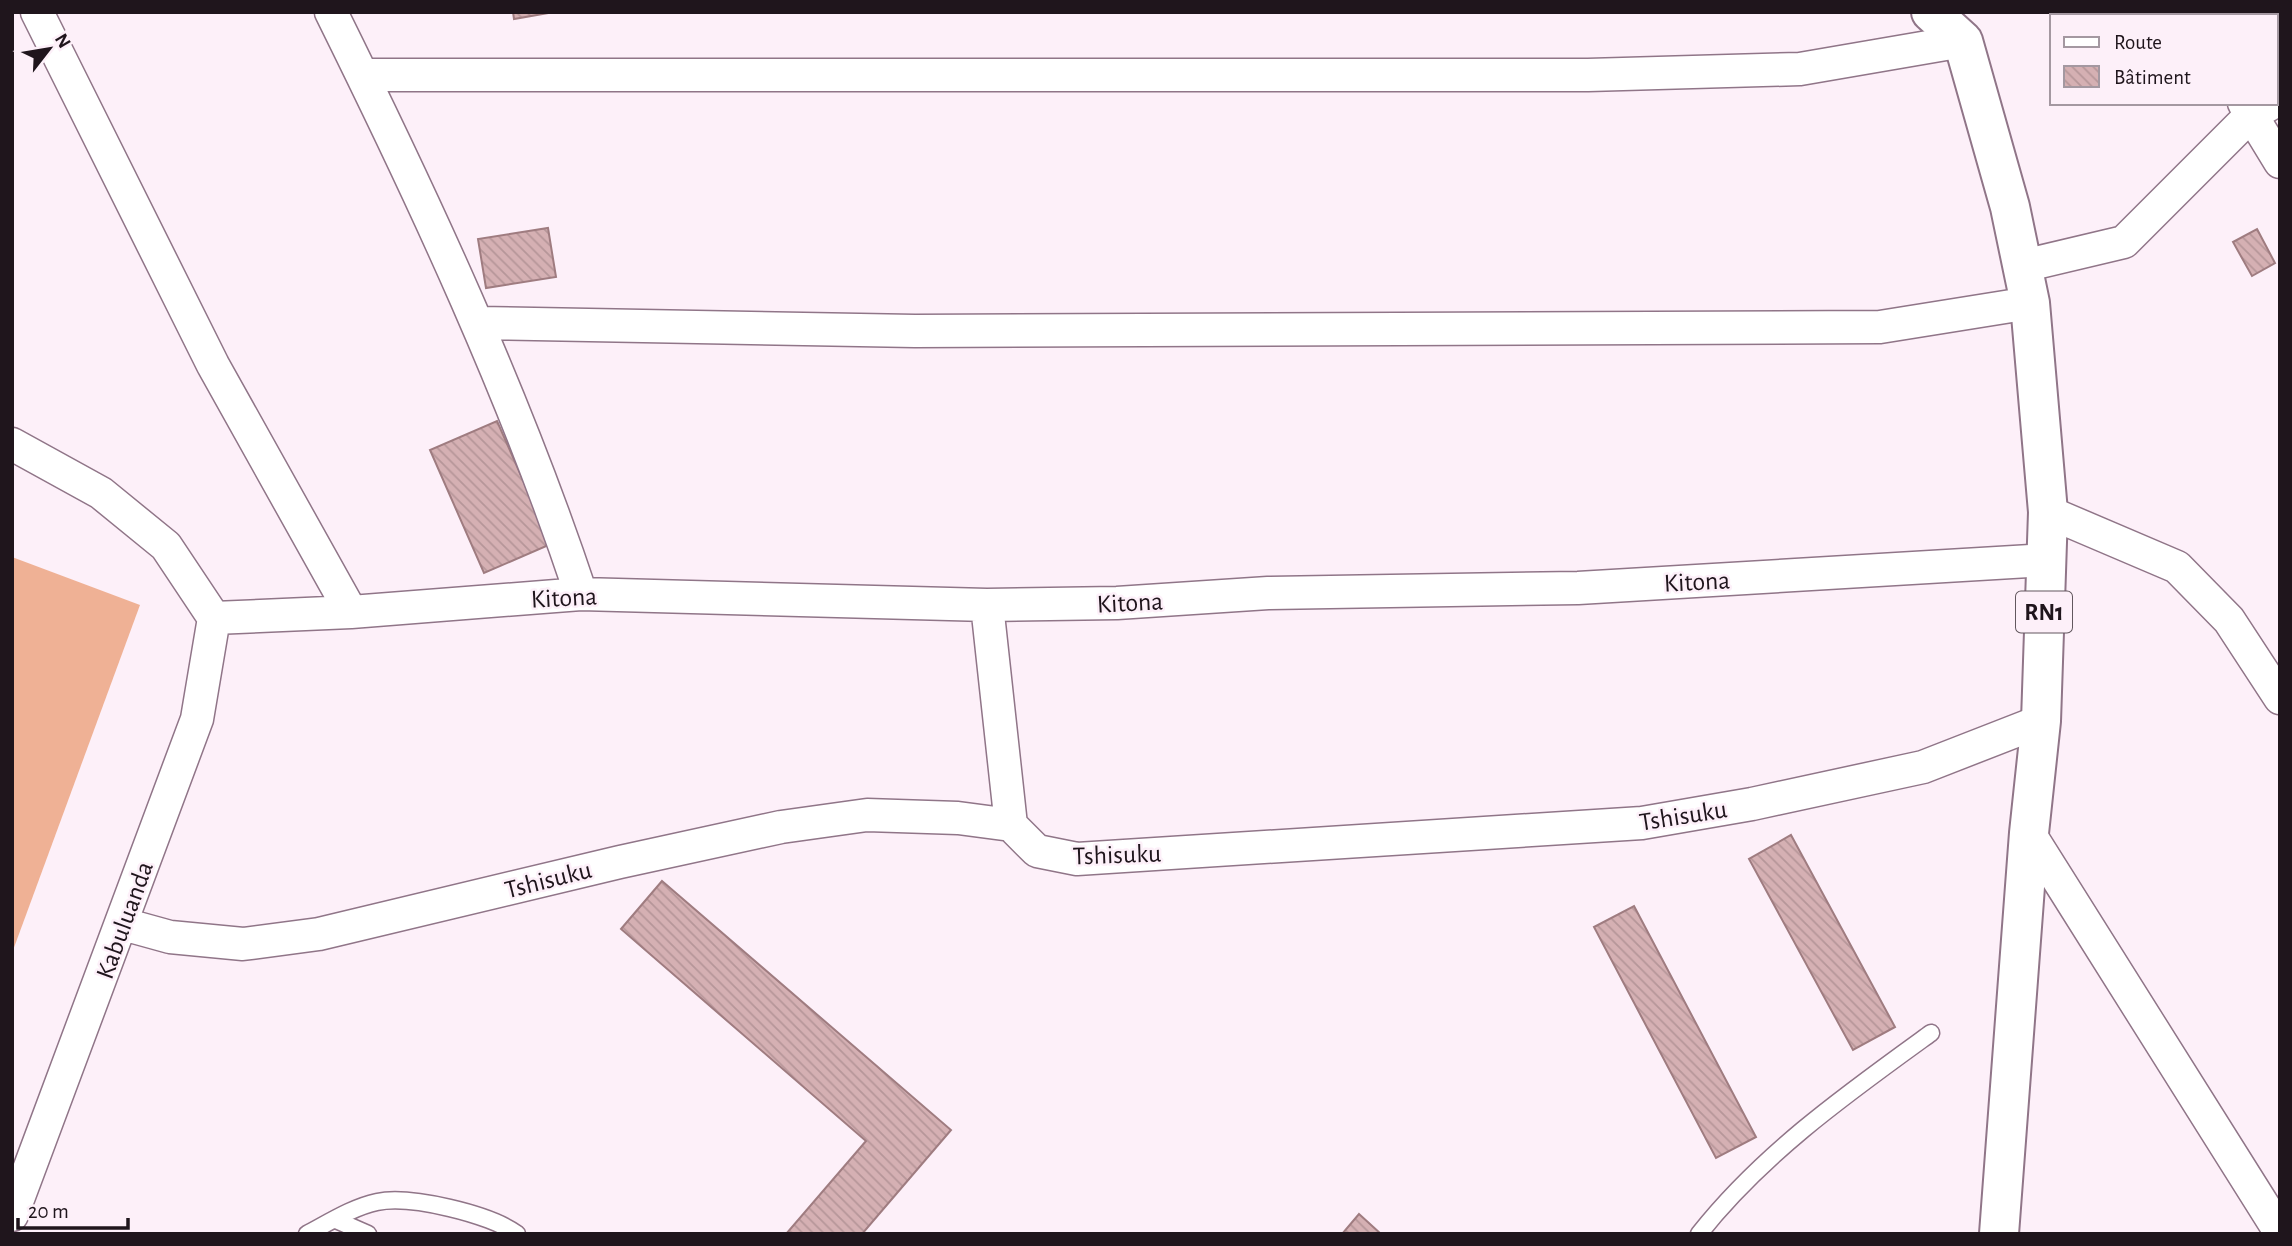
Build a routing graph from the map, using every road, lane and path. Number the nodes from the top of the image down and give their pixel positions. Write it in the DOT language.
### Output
graph roads {
  1 [pos="37,12"];
  2 [pos="331,12"];
  3 [pos="1931,12"];
  4 [pos="1963,41"];
  5 [pos="362,75"];
  6 [pos="2264,105"];
  7 [pos="2265,105"];
  8 [pos="2280,162"];
  9 [pos="2023,266"];
  10 [pos="2029,303"];
  11 [pos="478,323"];
  12 [pos="12,444"];
  13 [pos="2048,512"];
  14 [pos="2046,560"];
  15 [pos="581,594"];
  16 [pos="987,605"];
  17 [pos="351,612"];
  18 [pos="214,618"];
  19 [pos="2280,698"];
  20 [pos="2041,721"];
  21 [pos="1011,825"];
  22 [pos="2029,833"];
  23 [pos="123,924"];
  24 [pos="1931,1033"];
  25 [pos="12,1215"];
  26 [pos="336,1220"];
  27 [pos="2280,1232"];
  28 [pos="307,1234"];
  29 [pos="368,1234"];
  30 [pos="517,1234"];
  31 [pos="1699,1234"];
  32 [pos="1999,1234"];
  1 -- 17 [label="street"];
  2 -- 5 [label="street"];
  3 -- 4 [label="highway"];
  4 -- 5 [label="street"];
  4 -- 9 [label="highway, RN1"];
  5 -- 11 [label="street"];
  6 -- 9 [label="street"];
  7 -- 8 [label="street"];
  9 -- 10 [label="highway, RN1"];
  10 -- 11 [label="street"];
  10 -- 13 [label="highway, RN1"];
  11 -- 15 [label="street"];
  12 -- 18 [label="street"];
  13 -- 14 [label="highway, RN1"];
  13 -- 19 [label="street"];
  14 -- 16 [label="street, Kitona"];
  14 -- 20 [label="highway, RN1"];
  15 -- 16 [label="street, Kitona"];
  15 -- 17 [label="street, Kitona"];
  16 -- 21 [label="street"];
  17 -- 18 [label="street, Kitona"];
  18 -- 23 [label="street, Kabuluanda"];
  20 -- 21 [label="street, Tshisuku"];
  20 -- 22 [label="highway, RN1"];
  21 -- 23 [label="street, Tshisuku"];
  22 -- 27 [label="street"];
  22 -- 32 [label="highway, RN1"];
  23 -- 25 [label="street, Kabuluanda"];
  24 -- 31 [label="lane"];
  26 -- 28 [label="lane"];
  26 -- 29 [label="lane"];
  26 -- 30 [label="lane"];
}
